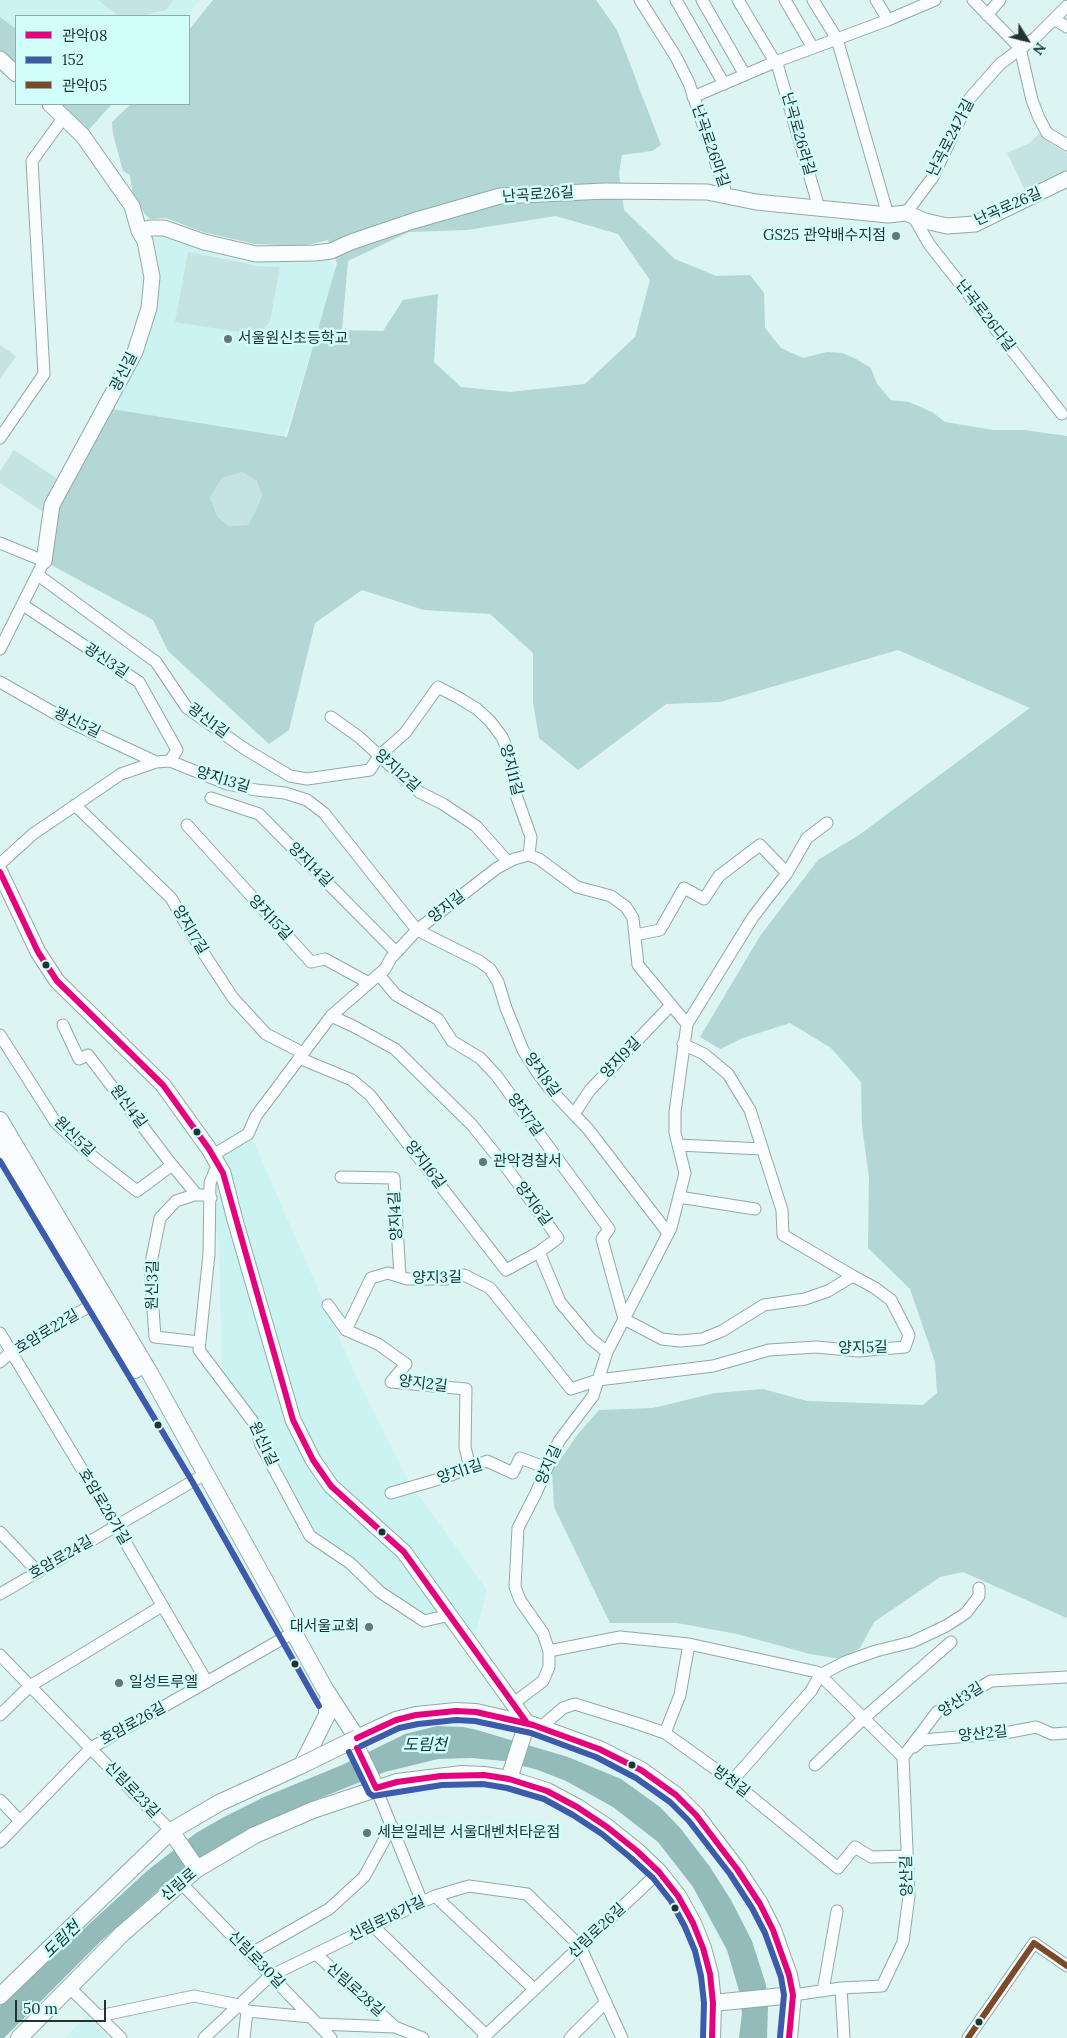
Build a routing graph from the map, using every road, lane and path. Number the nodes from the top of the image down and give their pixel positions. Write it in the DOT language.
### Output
graph roads {
  1 [pos="640,0"];
  2 [pos="676,0"];
  3 [pos="702,0"];
  4 [pos="738,0"];
  5 [pos="785,0"];
  6 [pos="813,0"];
  7 [pos="876,0"];
  8 [pos="935,0"];
  9 [pos="973,0"];
  10 [pos="1000,0"];
  11 [pos="1067,6"];
  12 [pos="987,14"];
  13 [pos="1054,19"];
  14 [pos="888,20"];
  15 [pos="1067,27"];
  16 [pos="837,39"];
  17 [pos="813,48"];
  18 [pos="1020,48"];
  19 [pos="0,59"];
  20 [pos="775,62"];
  21 [pos="15,73"];
  22 [pos="745,74"];
  23 [pos="724,84"];
  24 [pos="693,97"];
  25 [pos="51,105"];
  26 [pos="64,117"];
  27 [pos="1067,145"];
  28 [pos="1067,179"];
  29 [pos="728,196"];
  30 [pos="819,208"];
  31 [pos="888,215"];
  32 [pos="910,215"];
  33 [pos="139,231"];
  34 [pos="1062,414"];
  35 [pos="0,438"];
  36 [pos="0,543"];
  37 [pos="44,561"];
  38 [pos="38,575"];
  39 [pos="23,605"];
  40 [pos="0,649"];
  41 [pos="0,682"];
  42 [pos="331,717"];
  43 [pos="379,756"];
  44 [pos="156,762"];
  45 [pos="170,762"];
  46 [pos="211,798"];
  47 [pos="75,805"];
  48 [pos="827,823"];
  49 [pos="187,825"];
  50 [pos="529,855"];
  51 [pos="508,862"];
  52 [pos="0,864"];
  53 [pos="0,872"];
  54 [pos="787,873"];
  55 [pos="418,930"];
  56 [pos="634,935"];
  57 [pos="396,952"];
  58 [pos="378,975"];
  59 [pos="370,983"];
  60 [pos="671,1005"];
  61 [pos="331,1016"];
  62 [pos="687,1024"];
  63 [pos="63,1025"];
  64 [pos="0,1035"];
  65 [pos="683,1044"];
  66 [pos="301,1056"];
  67 [pos="574,1114"];
  68 [pos="0,1120"];
  69 [pos="0,1144"];
  70 [pos="678,1145"];
  71 [pos="762,1149"];
  72 [pos="215,1160"];
  73 [pos="172,1165"];
  74 [pos="341,1177"];
  75 [pos="197,1195"];
  76 [pos="679,1196"];
  77 [pos="211,1198"];
  78 [pos="755,1209"];
  79 [pos="668,1233"];
  80 [pos="539,1252"];
  81 [pos="400,1276"];
  82 [pos="853,1276"];
  83 [pos="95,1303"];
  84 [pos="328,1305"];
  85 [pos="624,1319"];
  86 [pos="346,1330"];
  87 [pos="0,1333"];
  88 [pos="200,1342"];
  89 [pos="11,1352"];
  90 [pos="607,1352"];
  91 [pos="0,1362"];
  92 [pos="598,1380"];
  93 [pos="470,1468"];
  94 [pos="547,1468"];
  95 [pos="200,1477"];
  96 [pos="391,1493"];
  97 [pos="116,1526"];
  98 [pos="0,1532"];
  99 [pos="38,1572"];
  100 [pos="979,1588"];
  101 [pos="0,1594"];
  102 [pos="162,1606"];
  103 [pos="450,1615"];
  104 [pos="289,1636"];
  105 [pos="951,1642"];
  106 [pos="689,1644"];
  107 [pos="549,1651"];
  108 [pos="0,1654"];
  109 [pos="820,1675"];
  110 [pos="1067,1678"];
  111 [pos="206,1682"];
  112 [pos="30,1686"];
  113 [pos="329,1701"];
  114 [pos="514,1703"];
  115 [pos="0,1715"];
  116 [pos="864,1718"];
  117 [pos="534,1726"];
  118 [pos="382,1727"];
  119 [pos="665,1733"];
  120 [pos="1067,1733"];
  121 [pos="356,1745"];
  122 [pos="91,1748"];
  123 [pos="903,1757"];
  124 [pos="302,1765"];
  125 [pos="815,1765"];
  126 [pos="508,1779"];
  127 [pos="732,1781"];
  128 [pos="375,1786"];
  129 [pos="0,1800"];
  130 [pos="20,1821"];
  131 [pos="392,1826"];
  132 [pos="171,1831"];
  133 [pos="0,1842"];
  134 [pos="907,1856"];
  135 [pos="196,1867"];
  136 [pos="659,1872"];
  137 [pos="181,1883"];
  138 [pos="435,1896"];
  139 [pos="422,1902"];
  140 [pos="837,1911"];
  141 [pos="374,1926"];
  142 [pos="580,1946"];
  143 [pos="250,1954"];
  144 [pos="316,1954"];
  145 [pos="1067,1966"];
  146 [pos="270,1976"];
  147 [pos="70,1988"];
  148 [pos="841,1988"];
  149 [pos="534,1989"];
  150 [pos="823,1991"];
  151 [pos="793,1995"];
  152 [pos="0,1996"];
  153 [pos="606,2002"];
  154 [pos="713,2003"];
  155 [pos="243,2008"];
  156 [pos="99,2016"];
  157 [pos="314,2021"];
  158 [pos="395,2026"];
  159 [pos="484,2036"];
  160 [pos="327,2037"];
  161 [pos="19,2038"];
  162 [pos="121,2038"];
  163 [pos="204,2038"];
  164 [pos="244,2038"];
  165 [pos="423,2038"];
  166 [pos="570,2038"];
  167 [pos="622,2038"];
  168 [pos="712,2038"];
  169 [pos="789,2038"];
  170 [pos="844,2038"];
  171 [pos="968,2038"];
  1 -- 24 [label="street, 난곡로26마길"];
  2 -- 23 [label="street"];
  3 -- 22 [label="street"];
  4 -- 20 [label="street, 난곡로26라길"];
  5 -- 17 [label="street"];
  6 -- 16 [label="street"];
  7 -- 14 [label="street"];
  8 -- 14 [label="street"];
  9 -- 12 [label="street"];
  10 -- 12 [label="street"];
  11 -- 13 [label="street, 난곡로24가길"];
  12 -- 18 [label="street"];
  13 -- 15 [label="street"];
  13 -- 18 [label="street, 난곡로24가길"];
  14 -- 16 [label="street"];
  16 -- 17 [label="street"];
  16 -- 31 [label="street"];
  17 -- 20 [label="street"];
  18 -- 27 [label="street"];
  18 -- 32 [label="street, 난곡로24가길"];
  19 -- 21 [label="street"];
  20 -- 22 [label="street"];
  20 -- 30 [label="street, 난곡로26라길"];
  22 -- 23 [label="street, 난곡로26마길"];
  23 -- 24 [label="street, 난곡로26마길"];
  24 -- 29 [label="street, 난곡로26마길"];
  25 -- 26 [label="street, 광신길"];
  26 -- 33 [label="street, 광신길"];
  26 -- 35 [label="street"];
  28 -- 32 [label="street, 난곡로26길"];
  29 -- 30 [label="street, 난곡로26길"];
  29 -- 33 [label="street, 난곡로26길"];
  30 -- 31 [label="street, 난곡로26길"];
  31 -- 32 [label="street, 난곡로26길"];
  32 -- 34 [label="street, 난곡로26다길"];
  33 -- 37 [label="street, 광신길"];
  36 -- 37 [label="street"];
  37 -- 38 [label="street, 광신길"];
  38 -- 39 [label="street, 광신길"];
  38 -- 43 [label="street, 광신1길"];
  39 -- 40 [label="street, 광신길"];
  39 -- 45 [label="street, 광신3길"];
  41 -- 44 [label="street, 광신5길"];
  42 -- 43 [label="street, 양지12길"];
  43 -- 50 [label="street, 양지11길"];
  43 -- 51 [label="street, 양지12길"];
  44 -- 45 [label="street, 양지13길"];
  44 -- 47 [label="street, 양지13길"];
  45 -- 55 [label="street, 양지13길"];
  46 -- 57 [label="street, 양지14길"];
  47 -- 52 [label="street, 양지13길"];
  47 -- 66 [label="street, 양지17길"];
  48 -- 54 [label="street, 양지길"];
  49 -- 59 [label="street, 양지15길"];
  50 -- 51 [label="street, 양지길"];
  50 -- 56 [label="street"];
  51 -- 55 [label="street, 양지길"];
  53 -- 72 [label="street"];
  54 -- 56 [label="street"];
  54 -- 62 [label="street, 양지길"];
  55 -- 57 [label="street, 양지길"];
  55 -- 67 [label="street, 양지8길"];
  56 -- 60 [label="street"];
  57 -- 58 [label="street, 양지길"];
  58 -- 59 [label="street, 양지길"];
  58 -- 85 [label="street, 양지7길"];
  59 -- 61 [label="street, 양지길"];
  60 -- 62 [label="street"];
  60 -- 67 [label="street, 양지9길"];
  61 -- 66 [label="street, 양지길"];
  61 -- 80 [label="street, 양지6길"];
  62 -- 65 [label="street, 양지길"];
  63 -- 73 [label="street, 원신4길"];
  64 -- 73 [label="street, 원신5길"];
  65 -- 70 [label="street, 양지길"];
  65 -- 71 [label="street"];
  66 -- 72 [label="street, 양지길"];
  66 -- 80 [label="street, 양지16길"];
  67 -- 79 [label="street, 양지8길"];
  68 -- 113 [label="main road"];
  69 -- 83 [label="main road"];
  70 -- 71 [label="street"];
  70 -- 76 [label="street, 양지길"];
  71 -- 82 [label="street"];
  72 -- 77 [label="street, 원신1길"];
  72 -- 103 [label="street"];
  73 -- 75 [label="street, 원신4길"];
  74 -- 81 [label="street, 양지4길"];
  75 -- 77 [label="street"];
  75 -- 88 [label="street, 원신3길"];
  76 -- 78 [label="street"];
  76 -- 79 [label="street, 양지길"];
  77 -- 88 [label="street, 원신1길"];
  79 -- 85 [label="street, 양지길"];
  80 -- 90 [label="street"];
  81 -- 86 [label="street, 양지3길"];
  81 -- 92 [label="street, 양지3길"];
  82 -- 85 [label="street"];
  82 -- 92 [label="street, 양지5길"];
  83 -- 89 [label="street, 호암로22길"];
  83 -- 95 [label="main road"];
  84 -- 86 [label="street"];
  85 -- 90 [label="street, 양지길"];
  86 -- 93 [label="street, 양지2길"];
  87 -- 89 [label="street, 호암로26가길"];
  88 -- 103 [label="street, 원신1길"];
  89 -- 91 [label="street, 호암로22길"];
  89 -- 97 [label="street, 호암로26가길"];
  90 -- 92 [label="street, 양지길"];
  92 -- 94 [label="street, 양지길"];
  93 -- 94 [label="street, 양지1길"];
  93 -- 96 [label="street, 양지1길"];
  94 -- 107 [label="street, 양지길"];
  95 -- 97 [label="street, 호암로24길"];
  95 -- 104 [label="main road"];
  97 -- 99 [label="street, 호암로24길"];
  97 -- 102 [label="street, 호암로26가길"];
  98 -- 99 [label="street"];
  99 -- 101 [label="street, 호암로24길"];
  100 -- 109 [label="street"];
  102 -- 111 [label="street, 호암로26가길"];
  102 -- 112 [label="street"];
  103 -- 114 [label="street"];
  104 -- 111 [label="street, 호암로26길"];
  104 -- 113 [label="main road"];
  105 -- 116 [label="street"];
  106 -- 107 [label="street"];
  106 -- 109 [label="street"];
  106 -- 119 [label="street"];
  107 -- 114 [label="street"];
  108 -- 112 [label="street, 신림로23길"];
  109 -- 116 [label="street"];
  109 -- 127 [label="street"];
  110 -- 123 [label="street, 양산3길"];
  111 -- 122 [label="street, 호암로26길"];
  112 -- 115 [label="street"];
  112 -- 122 [label="street, 신림로23길"];
  113 -- 118 [label="main road"];
  113 -- 121 [label="main road"];
  113 -- 124 [label="main road"];
  114 -- 117 [label="street"];
  116 -- 123 [label="street"];
  116 -- 125 [label="street"];
  117 -- 118 [label="main road"];
  117 -- 119 [label="street, 방천길"];
  117 -- 126 [label="main road"];
  117 -- 151 [label="main road"];
  118 -- 121 [label="main road"];
  119 -- 127 [label="street, 방천길"];
  120 -- 123 [label="street, 양산2길"];
  121 -- 124 [label="main road, bridge"];
  121 -- 128 [label="main road"];
  122 -- 130 [label="street, 호암로26길"];
  122 -- 132 [label="street, 신림로23길"];
  123 -- 134 [label="street, 양산길"];
  124 -- 132 [label="main road"];
  126 -- 128 [label="main road, 신림로"];
  126 -- 136 [label="main road, 신림로"];
  127 -- 134 [label="street, 방천길"];
  128 -- 131 [label="street"];
  128 -- 135 [label="main road, 신림로"];
  129 -- 130 [label="street"];
  130 -- 133 [label="street, 호암로26길"];
  131 -- 139 [label="street"];
  131 -- 143 [label="street"];
  132 -- 135 [label="main road"];
  132 -- 152 [label="main road"];
  134 -- 148 [label="street, 양산길"];
  135 -- 137 [label="main road, 신림로"];
  136 -- 142 [label="street, 신림로26길"];
  136 -- 154 [label="main road, 신림로"];
  137 -- 143 [label="street, 신림로30길"];
  137 -- 147 [label="main road, 신림로"];
  138 -- 139 [label="street, 신림로18가길"];
  138 -- 142 [label="street, 신림로18가길"];
  138 -- 149 [label="street"];
  139 -- 141 [label="street, 신림로18가길"];
  140 -- 150 [label="street"];
  141 -- 144 [label="street, 신림로18가길"];
  141 -- 159 [label="street, 신림로26길"];
  142 -- 149 [label="street, 신림로26길"];
  142 -- 153 [label="street"];
  143 -- 146 [label="street, 신림로30길"];
  144 -- 146 [label="street, 신림로18가길"];
  144 -- 158 [label="street, 신림로28길"];
  145 -- 171 [label="street"];
  146 -- 155 [label="street, 신림로18가길"];
  146 -- 157 [label="street, 신림로30길"];
  147 -- 156 [label="street"];
  147 -- 161 [label="main road, 신림로"];
  148 -- 150 [label="street, 양산길"];
  148 -- 170 [label="street"];
  149 -- 159 [label="street, 신림로26길"];
  150 -- 151 [label="street, 양산길"];
  151 -- 154 [label="main road"];
  151 -- 169 [label="main road"];
  153 -- 166 [label="street"];
  153 -- 167 [label="street"];
  154 -- 168 [label="main road, 신림로"];
  155 -- 156 [label="street, 신림로28길"];
  155 -- 157 [label="street, 신림로28길"];
  155 -- 163 [label="street, 신림로18가길"];
  155 -- 164 [label="street"];
  156 -- 162 [label="street"];
  157 -- 158 [label="street, 신림로28길"];
  157 -- 160 [label="street, 신림로30길"];
  158 -- 165 [label="street, 신림로28길"];
}
